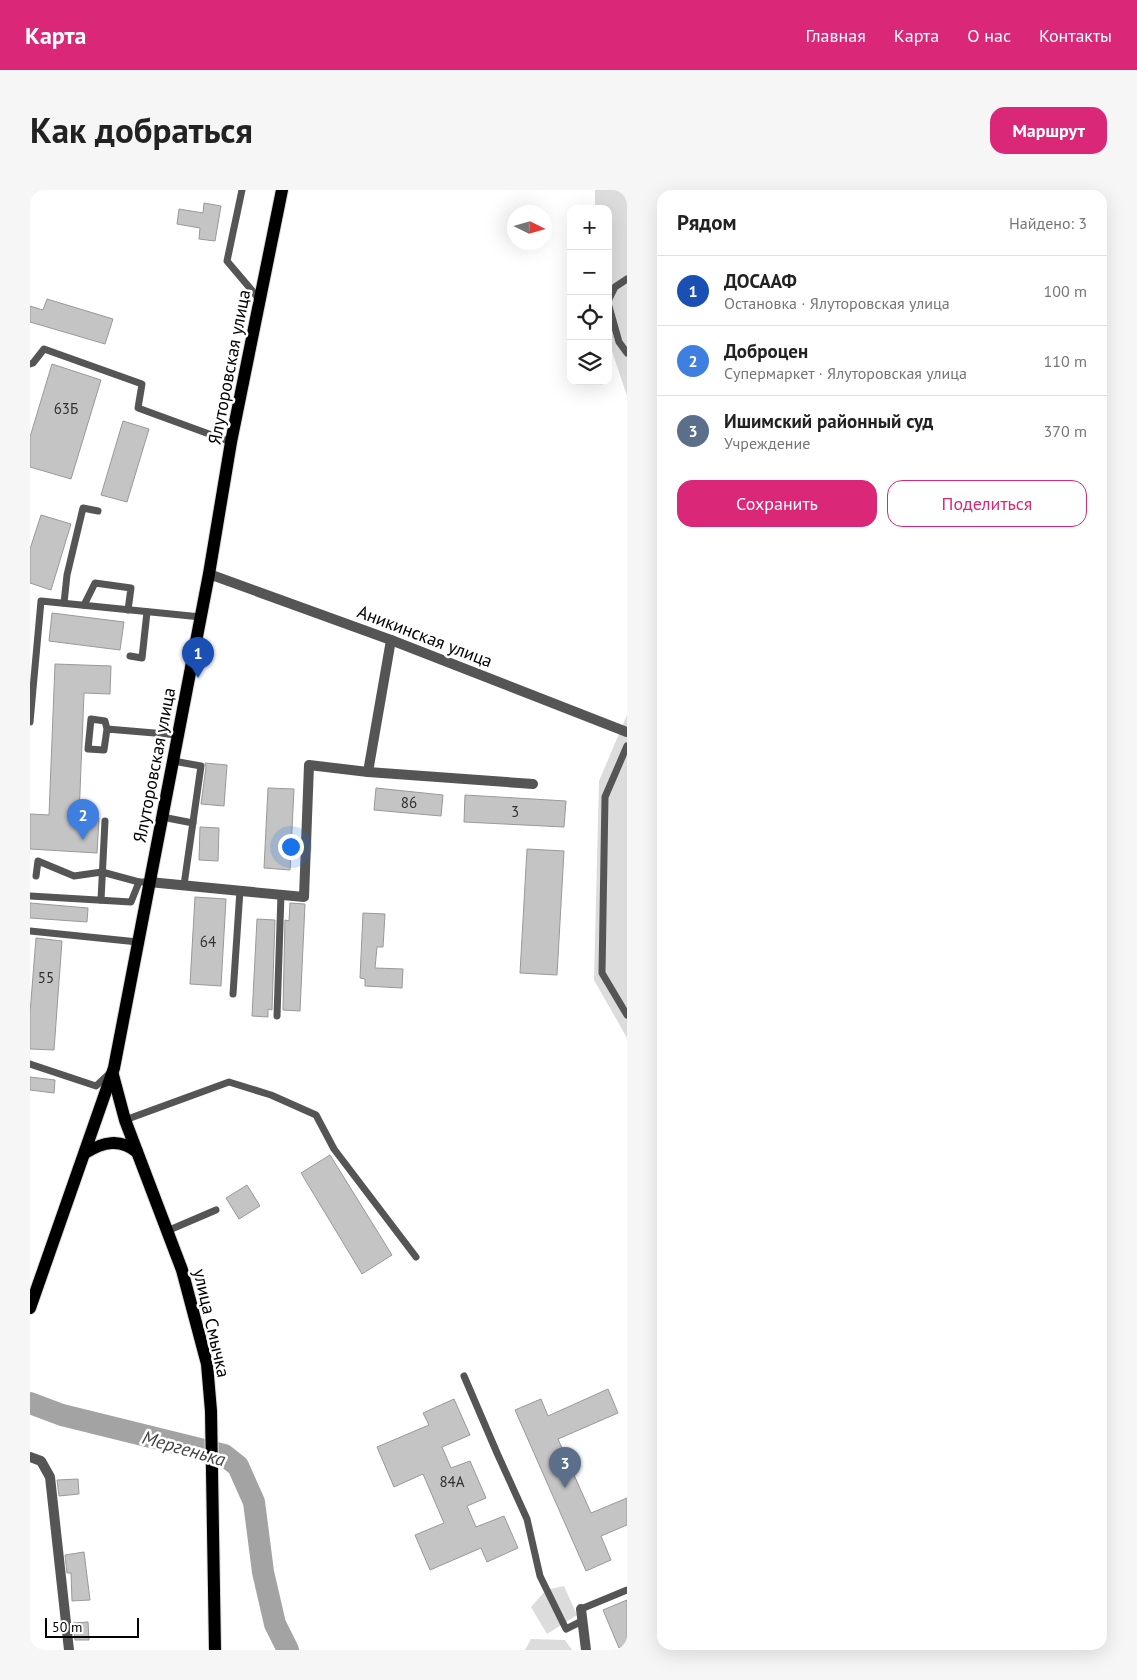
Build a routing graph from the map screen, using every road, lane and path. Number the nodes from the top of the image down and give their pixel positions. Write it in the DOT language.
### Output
graph roads {
  1 [pos="242,190"];
  2 [pos="282,190"];
  3 [pos="627,279"];
  4 [pos="611,295"];
  5 [pos="260,300"];
  6 [pos="612,317"];
  7 [pos="627,353"];
  8 [pos="30,364"];
  9 [pos="232,442"];
  10 [pos="98,511"];
  11 [pos="209,574"];
  12 [pos="64,603"];
  13 [pos="84,605"];
  14 [pos="128,610"];
  15 [pos="147,612"];
  16 [pos="201,617"];
  17 [pos="391,640"];
  18 [pos="130,656"];
  19 [pos="30,722"];
  20 [pos="107,729"];
  21 [pos="627,732"];
  22 [pos="178,735"];
  23 [pos="627,746"];
  24 [pos="173,761"];
  25 [pos="368,772"];
  26 [pos="533,784"];
  27 [pos="162,817"];
  28 [pos="105,821"];
  29 [pos="193,822"];
  30 [pos="102,872"];
  31 [pos="36,876"];
  32 [pos="144,882"];
  33 [pos="184,885"];
  34 [pos="240,890"];
  35 [pos="281,894"];
  36 [pos="30,896"];
  37 [pos="100,900"];
  38 [pos="30,931"];
  39 [pos="138,942"];
  40 [pos="233,994"];
  41 [pos="627,1015"];
  42 [pos="277,1016"];
  43 [pos="30,1064"];
  44 [pos="114,1071"];
  45 [pos="125,1120"];
  46 [pos="137,1152"];
  47 [pos="85,1153"];
  48 [pos="216,1210"];
  49 [pos="167,1230"];
  50 [pos="416,1257"];
  51 [pos="30,1308"];
  52 [pos="464,1376"];
  53 [pos="30,1457"];
  54 [pos="627,1590"];
  55 [pos="581,1609"];
  56 [pos="582,1621"];
  57 [pos="69,1650"];
  58 [pos="215,1650"];
  59 [pos="586,1650"];
  1 -- 5 [label="lane"];
  2 -- 5 [label="main road, Ялуторовская улица"];
  3 -- 4 [label="lane"];
  5 -- 9 [label="main road, Ялуторовская улица"];
  6 -- 7 [label="lane"];
  8 -- 9 [label="lane"];
  9 -- 11 [label="main road, Ялуторовская улица"];
  10 -- 12 [label="lane"];
  11 -- 16 [label="main road, Ялуторовская улица"];
  11 -- 17 [label="street, Аникинская улица"];
  12 -- 13 [label="lane"];
  12 -- 19 [label="lane"];
  13 -- 14 [label="lane"];
  13 -- 14 [label="lane"];
  14 -- 15 [label="lane"];
  15 -- 16 [label="lane"];
  15 -- 18 [label="lane"];
  16 -- 22 [label="main road, Ялуторовская улица"];
  17 -- 21 [label="street, Аникинская улица"];
  17 -- 25 [label="street"];
  20 -- 20 [label="lane"];
  20 -- 22 [label="lane"];
  22 -- 24 [label="main road, Ялуторовская улица"];
  23 -- 41 [label="lane"];
  24 -- 27 [label="main road, Ялуторовская улица"];
  24 -- 29 [label="lane"];
  25 -- 26 [label="street"];
  25 -- 35 [label="street"];
  27 -- 29 [label="lane"];
  27 -- 32 [label="main road, Ялуторовская улица"];
  28 -- 30 [label="lane"];
  29 -- 33 [label="lane"];
  30 -- 31 [label="lane"];
  30 -- 32 [label="lane"];
  30 -- 37 [label="lane"];
  32 -- 33 [label="street"];
  32 -- 37 [label="lane"];
  32 -- 39 [label="main road, Ялуторовская улица"];
  33 -- 34 [label="street"];
  34 -- 35 [label="street"];
  34 -- 40 [label="lane"];
  35 -- 42 [label="lane"];
  36 -- 37 [label="lane"];
  38 -- 39 [label="lane"];
  39 -- 44 [label="main road, Ялуторовская улица"];
  43 -- 44 [label="lane"];
  44 -- 45 [label="main road, улица Смычка"];
  44 -- 47 [label="main road, Ялуторовская улица"];
  45 -- 46 [label="main road, улица Смычка"];
  45 -- 50 [label="lane"];
  46 -- 47 [label="main road"];
  46 -- 49 [label="main road, улица Смычка"];
  47 -- 51 [label="main road, Ялуторовская улица"];
  48 -- 49 [label="lane"];
  49 -- 58 [label="main road, улица Смычка"];
  52 -- 56 [label="lane"];
  53 -- 57 [label="street"];
  54 -- 55 [label="lane"];
  55 -- 56 [label="street"];
  56 -- 59 [label="street"];
}
